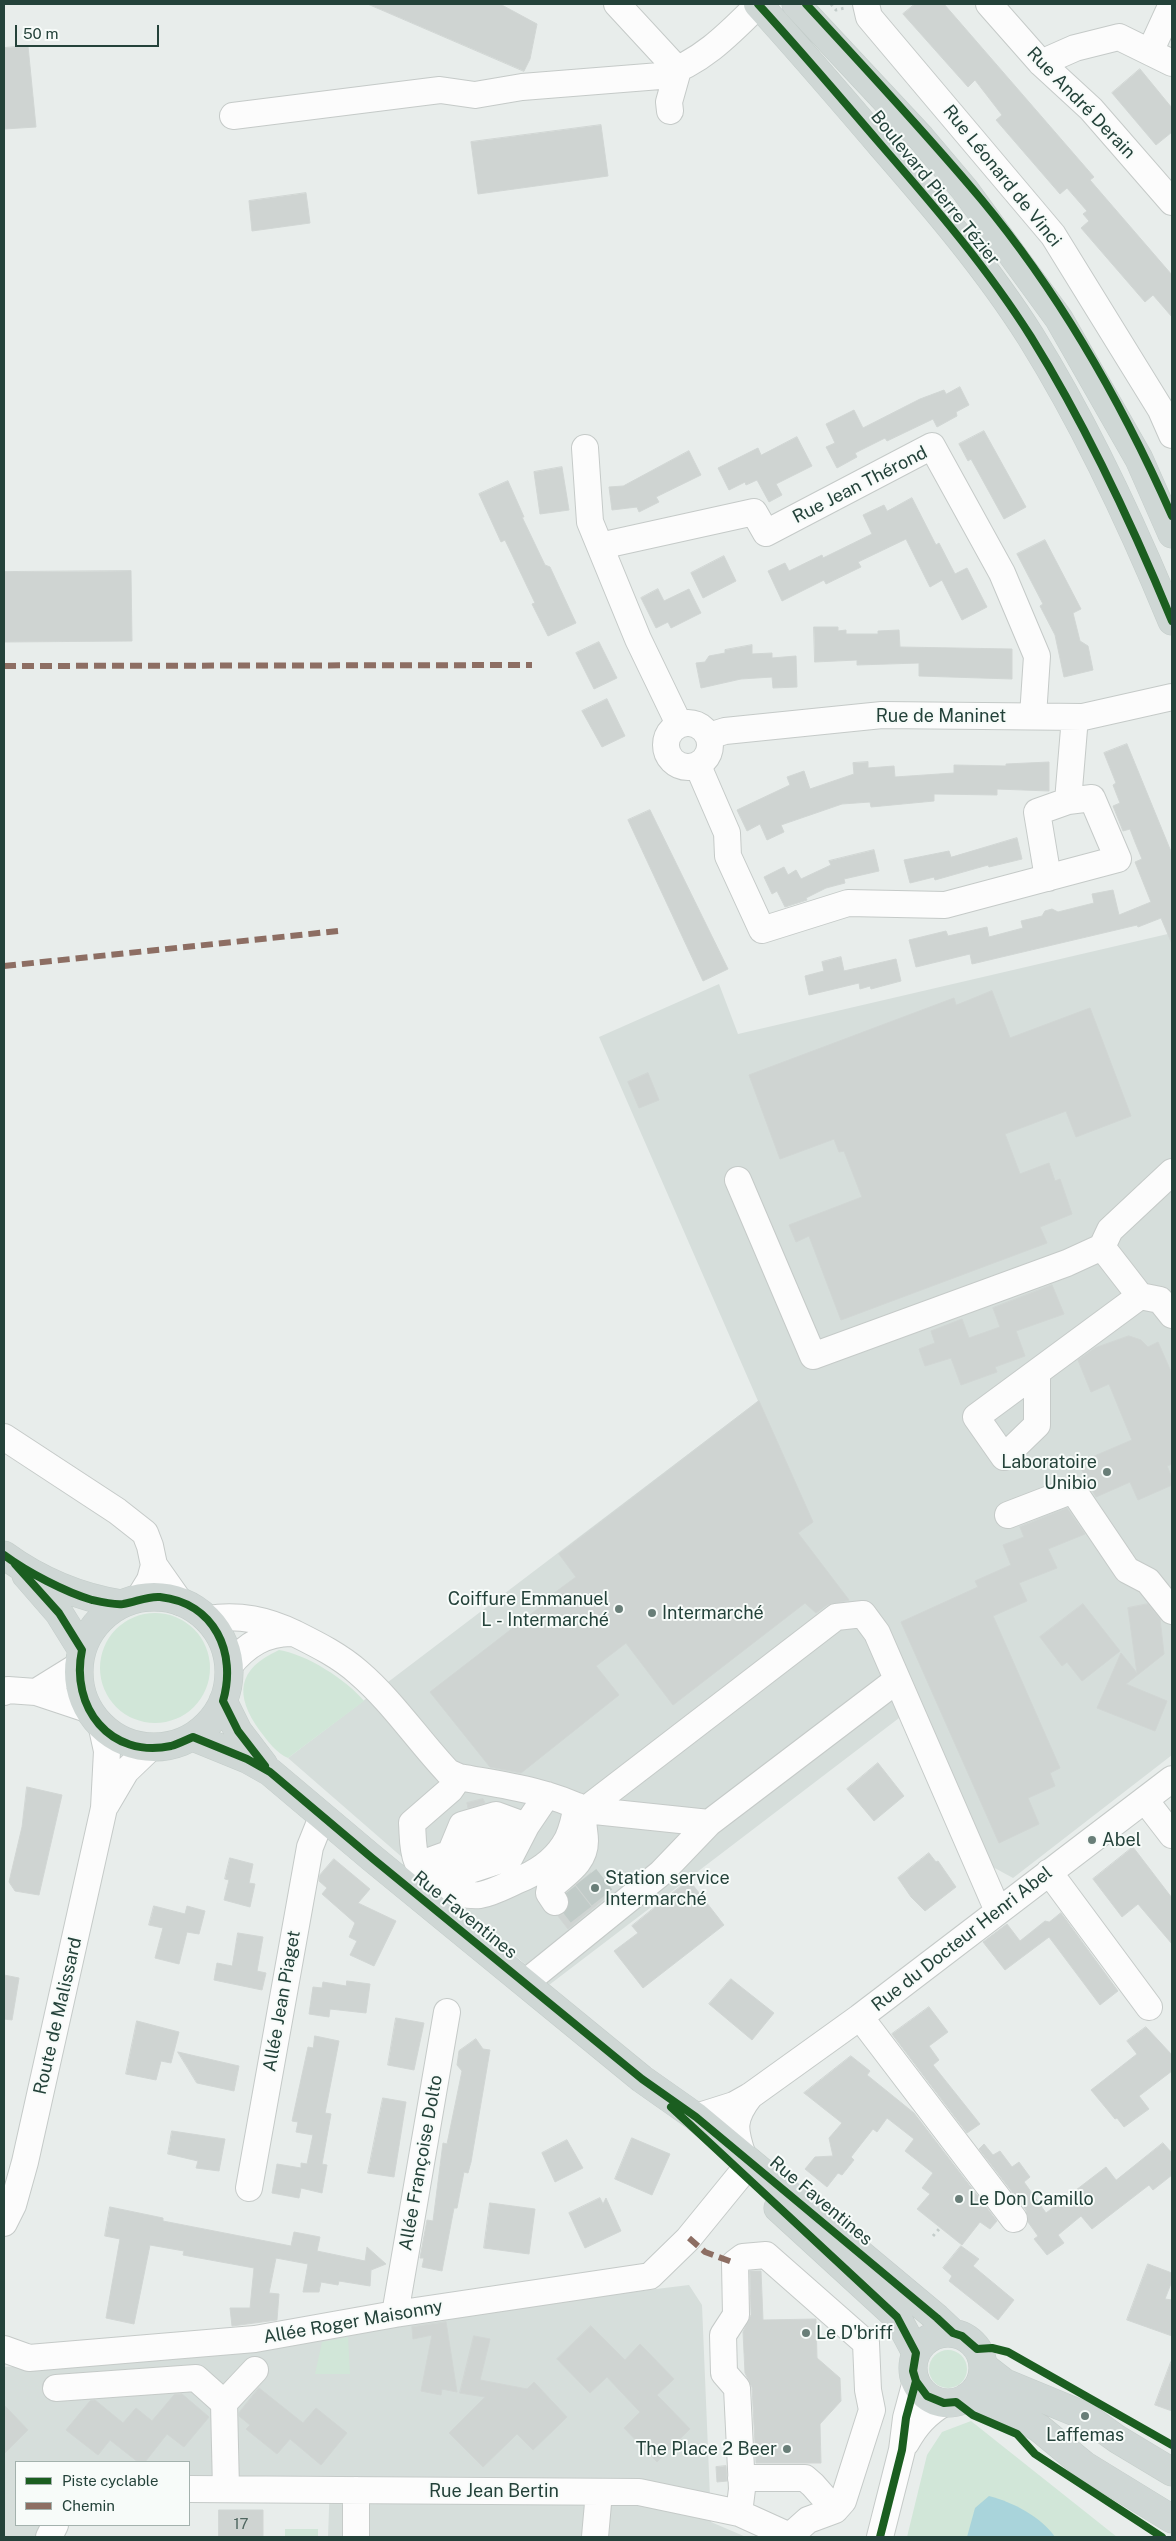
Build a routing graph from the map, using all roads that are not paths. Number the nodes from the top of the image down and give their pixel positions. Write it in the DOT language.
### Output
graph roads {
  1 [pos="617,4"];
  2 [pos="758,4"];
  3 [pos="785,4"];
  4 [pos="796,4"];
  5 [pos="866,4"];
  6 [pos="989,4"];
  7 [pos="1172,4"];
  8 [pos="1161,57"];
  9 [pos="1042,63"];
  10 [pos="678,70"];
  11 [pos="670,111"];
  12 [pos="233,116"];
  13 [pos="921,138"];
  14 [pos="1172,202"];
  15 [pos="1172,435"];
  16 [pos="585,448"];
  17 [pos="1172,534"];
  18 [pos="600,546"];
  19 [pos="1172,621"];
  20 [pos="1172,697"];
  21 [pos="1032,716"];
  22 [pos="1075,717"];
  23 [pos="679,724"];
  24 [pos="709,736"];
  25 [pos="698,766"];
  26 [pos="1068,801"];
  27 [pos="1048,878"];
  28 [pos="1172,1172"];
  29 [pos="738,1180"];
  30 [pos="1102,1247"];
  31 [pos="1140,1296"];
  32 [pos="1172,1315"];
  33 [pos="1037,1372"];
  34 [pos="4,1437"];
  35 [pos="1008,1515"];
  36 [pos="10,1559"];
  37 [pos="154,1565"];
  38 [pos="130,1601"];
  39 [pos="180,1602"];
  40 [pos="1172,1610"];
  41 [pos="207,1619"];
  42 [pos="295,1634"];
  43 [pos="80,1658"];
  44 [pos="229,1666"];
  45 [pos="897,1680"];
  46 [pos="13,1694"];
  47 [pos="223,1702"];
  48 [pos="95,1718"];
  49 [pos="192,1737"];
  50 [pos="150,1748"];
  51 [pos="270,1772"];
  52 [pos="459,1777"];
  53 [pos="1172,1779"];
  54 [pos="1145,1800"];
  55 [pos="569,1803"];
  56 [pos="104,1808"];
  57 [pos="322,1817"];
  58 [pos="709,1823"];
  59 [pos="526,1826"];
  60 [pos="1172,1835"];
  61 [pos="1049,1872"];
  62 [pos="433,1877"];
  63 [pos="569,1883"];
  64 [pos="998,1911"];
  65 [pos="526,1983"];
  66 [pos="1149,2007"];
  67 [pos="447,2012"];
  68 [pos="860,2017"];
  69 [pos="642,2079"];
  70 [pos="750,2096"];
  71 [pos="696,2117"];
  72 [pos="742,2165"];
  73 [pos="249,2188"];
  74 [pos="1014,2219"];
  75 [pos="4,2222"];
  76 [pos="395,2314"];
  77 [pos="952,2333"];
  78 [pos="4,2349"];
  79 [pos="916,2354"];
  80 [pos="983,2366"];
  81 [pos="255,2370"];
  82 [pos="916,2381"];
  83 [pos="56,2388"];
  84 [pos="955,2400"];
  85 [pos="224,2403"];
  86 [pos="902,2450"];
  87 [pos="1172,2472"];
  88 [pos="741,2478"];
  89 [pos="190,2489"];
  90 [pos="226,2489"];
  91 [pos="356,2490"];
  92 [pos="599,2492"];
  93 [pos="835,2510"];
  94 [pos="739,2512"];
  95 [pos="1172,2519"];
  96 [pos="356,2537"];
  97 [pos="595,2537"];
  98 [pos="791,2537"];
  99 [pos="880,2537"];
  1 -- 10 [label="street"];
  2 -- 10 [label="street"];
  2 -- 19 [label="main road, Boulevard Pierre Tézier"];
  3 -- 13 [label="street"];
  4 -- 13 [label="main road, Boulevard Pierre Tézier"];
  5 -- 15 [label="street, Rue Léonard de Vinci"];
  6 -- 9 [label="street, Rue André Derain"];
  7 -- 8 [label="street"];
  8 -- 9 [label="street"];
  9 -- 14 [label="street, Rue André Derain"];
  10 -- 11 [label="street"];
  10 -- 12 [label="street"];
  13 -- 17 [label="main road, Boulevard Pierre Tézier"];
  16 -- 18 [label="street"];
  18 -- 21 [label="street, Rue Jean Thérond"];
  18 -- 23 [label="street"];
  20 -- 22 [label="street, Rue de Maninet"];
  21 -- 22 [label="street, Rue de Maninet"];
  21 -- 24 [label="street, Rue de Maninet"];
  22 -- 26 [label="street"];
  23 -- 24 [label="street"];
  23 -- 25 [label="street"];
  24 -- 25 [label="street"];
  25 -- 27 [label="street"];
  26 -- 27 [label="street"];
  26 -- 27 [label="street"];
  28 -- 30 [label="street"];
  29 -- 30 [label="street"];
  30 -- 31 [label="street"];
  31 -- 32 [label="street"];
  31 -- 33 [label="street"];
  34 -- 37 [label="street"];
  35 -- 40 [label="street"];
  36 -- 38 [label="main road"];
  36 -- 43 [label="main road"];
  37 -- 38 [label="street"];
  37 -- 39 [label="street"];
  38 -- 39 [label="main road"];
  38 -- 43 [label="main road"];
  39 -- 41 [label="main road"];
  41 -- 42 [label="street"];
  41 -- 44 [label="main road"];
  42 -- 44 [label="street"];
  42 -- 52 [label="street"];
  43 -- 46 [label="street"];
  43 -- 48 [label="main road"];
  44 -- 47 [label="main road"];
  45 -- 55 [label="street"];
  45 -- 58 [label="street"];
  45 -- 64 [label="street"];
  46 -- 48 [label="street"];
  47 -- 49 [label="main road"];
  47 -- 51 [label="main road, Rue Faventines"];
  48 -- 50 [label="main road"];
  48 -- 56 [label="street, Route de Malissard"];
  49 -- 50 [label="main road"];
  49 -- 51 [label="main road, Rue Faventines"];
  50 -- 56 [label="street, Route de Malissard"];
  51 -- 57 [label="main road, Rue Faventines"];
  52 -- 55 [label="street"];
  52 -- 62 [label="street"];
  53 -- 54 [label="street, Rue du Docteur Henri Abel"];
  54 -- 60 [label="street"];
  54 -- 61 [label="street, Rue du Docteur Henri Abel"];
  55 -- 58 [label="street"];
  55 -- 59 [label="street"];
  55 -- 62 [label="street"];
  55 -- 63 [label="street"];
  56 -- 75 [label="street, Route de Malissard"];
  57 -- 65 [label="main road, Rue Faventines"];
  57 -- 73 [label="street, Allée Jean Piaget"];
  58 -- 65 [label="street"];
  59 -- 62 [label="street"];
  59 -- 62 [label="street"];
  61 -- 64 [label="street, Rue du Docteur Henri Abel"];
  61 -- 66 [label="street"];
  64 -- 68 [label="street, Rue du Docteur Henri Abel"];
  65 -- 69 [label="main road, Rue Faventines"];
  67 -- 76 [label="street, Allée Françoise Dolto"];
  68 -- 70 [label="street, Rue du Docteur Henri Abel"];
  68 -- 74 [label="street"];
  69 -- 71 [label="main road, Rue Faventines"];
  69 -- 72 [label="main road, Rue Faventines"];
  70 -- 71 [label="street, Rue du Docteur Henri Abel"];
  70 -- 72 [label="street, Rue du Docteur Henri Abel"];
  71 -- 72 [label="main road, Rue Faventines"];
  72 -- 76 [label="street, Allée Roger Maisonny"];
  72 -- 77 [label="main road, Rue Faventines"];
  72 -- 79 [label="main road, Rue Faventines"];
  76 -- 78 [label="street, Allée Roger Maisonny"];
  77 -- 79 [label="main road"];
  77 -- 80 [label="main road, Rue Faventines"];
  79 -- 82 [label="main road, Rue Faventines"];
  80 -- 84 [label="main road"];
  80 -- 87 [label="main road, Rue Faventines"];
  81 -- 85 [label="street"];
  82 -- 84 [label="main road"];
  82 -- 86 [label="street"];
  83 -- 85 [label="street"];
  84 -- 86 [label="street"];
  84 -- 95 [label="main road"];
  85 -- 90 [label="street"];
  86 -- 99 [label="street"];
  88 -- 93 [label="street"];
  88 -- 93 [label="street"];
  88 -- 94 [label="street"];
  89 -- 90 [label="street, Rue Jean Bertin"];
  90 -- 91 [label="street, Rue Jean Bertin"];
  91 -- 92 [label="street, Rue Jean Bertin"];
  91 -- 96 [label="street"];
  92 -- 94 [label="street, Rue Jean Bertin"];
  92 -- 97 [label="street"];
  93 -- 98 [label="street"];
  94 -- 98 [label="street, Rue Jean Bertin"];
}
